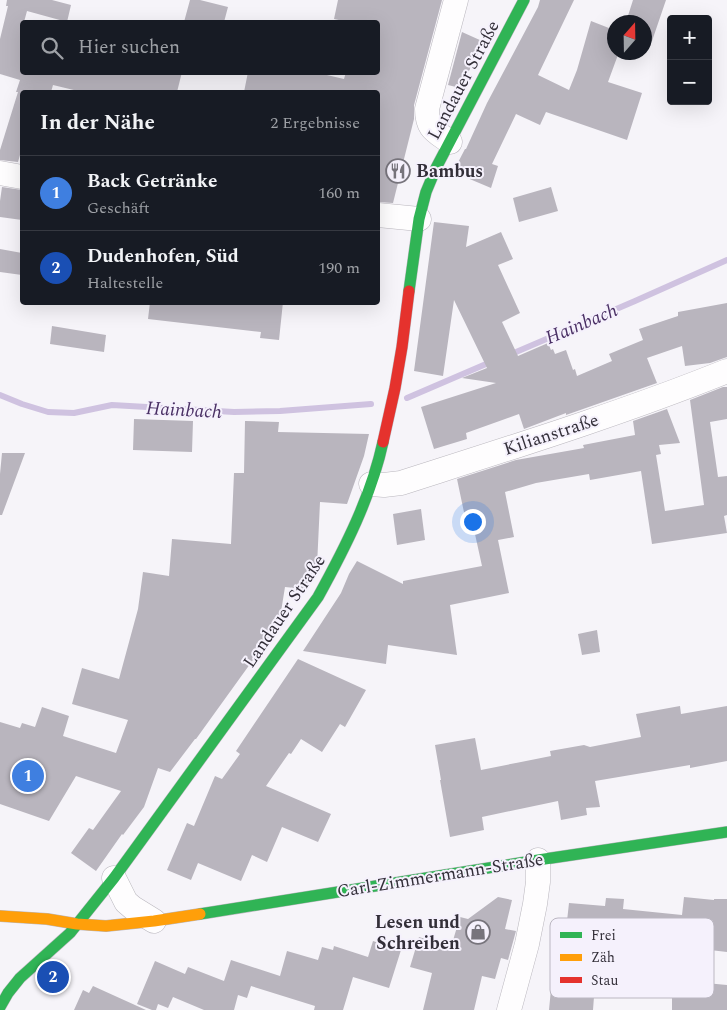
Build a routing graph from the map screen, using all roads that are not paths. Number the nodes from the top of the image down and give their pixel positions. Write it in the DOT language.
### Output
graph roads {
  1 [pos="456,0"];
  2 [pos="524,0"];
  3 [pos="450,142"];
  4 [pos="0,174"];
  5 [pos="20,177"];
  6 [pos="380,214"];
  7 [pos="419,219"];
  8 [pos="727,371"];
  9 [pos="371,484"];
  10 [pos="727,832"];
  11 [pos="538,860"];
  12 [pos="114,878"];
  13 [pos="0,916"];
  14 [pos="154,921"];
  15 [pos="77,924"];
  16 [pos="0,1006"];
  17 [pos="509,1010"];
  1 -- 3 [label="street"];
  2 -- 3 [label="main road, Landauer Straße"];
  3 -- 7 [label="main road, Landauer Straße"];
  4 -- 5 [label="street"];
  6 -- 7 [label="street"];
  7 -- 9 [label="main road, Landauer Straße"];
  8 -- 9 [label="street, Kilianstraße"];
  9 -- 12 [label="main road, Landauer Straße"];
  10 -- 11 [label="main road, Carl-Zimmermann-Straße"];
  11 -- 14 [label="main road, Carl-Zimmermann-Straße"];
  11 -- 17 [label="street"];
  12 -- 14 [label="street"];
  12 -- 15 [label="main road, Landauer Straße"];
  13 -- 15 [label="main road, Carl-Zimmermann-Straße"];
  14 -- 15 [label="main road, Carl-Zimmermann-Straße"];
  15 -- 16 [label="main road, Landauer Straße"];
}
